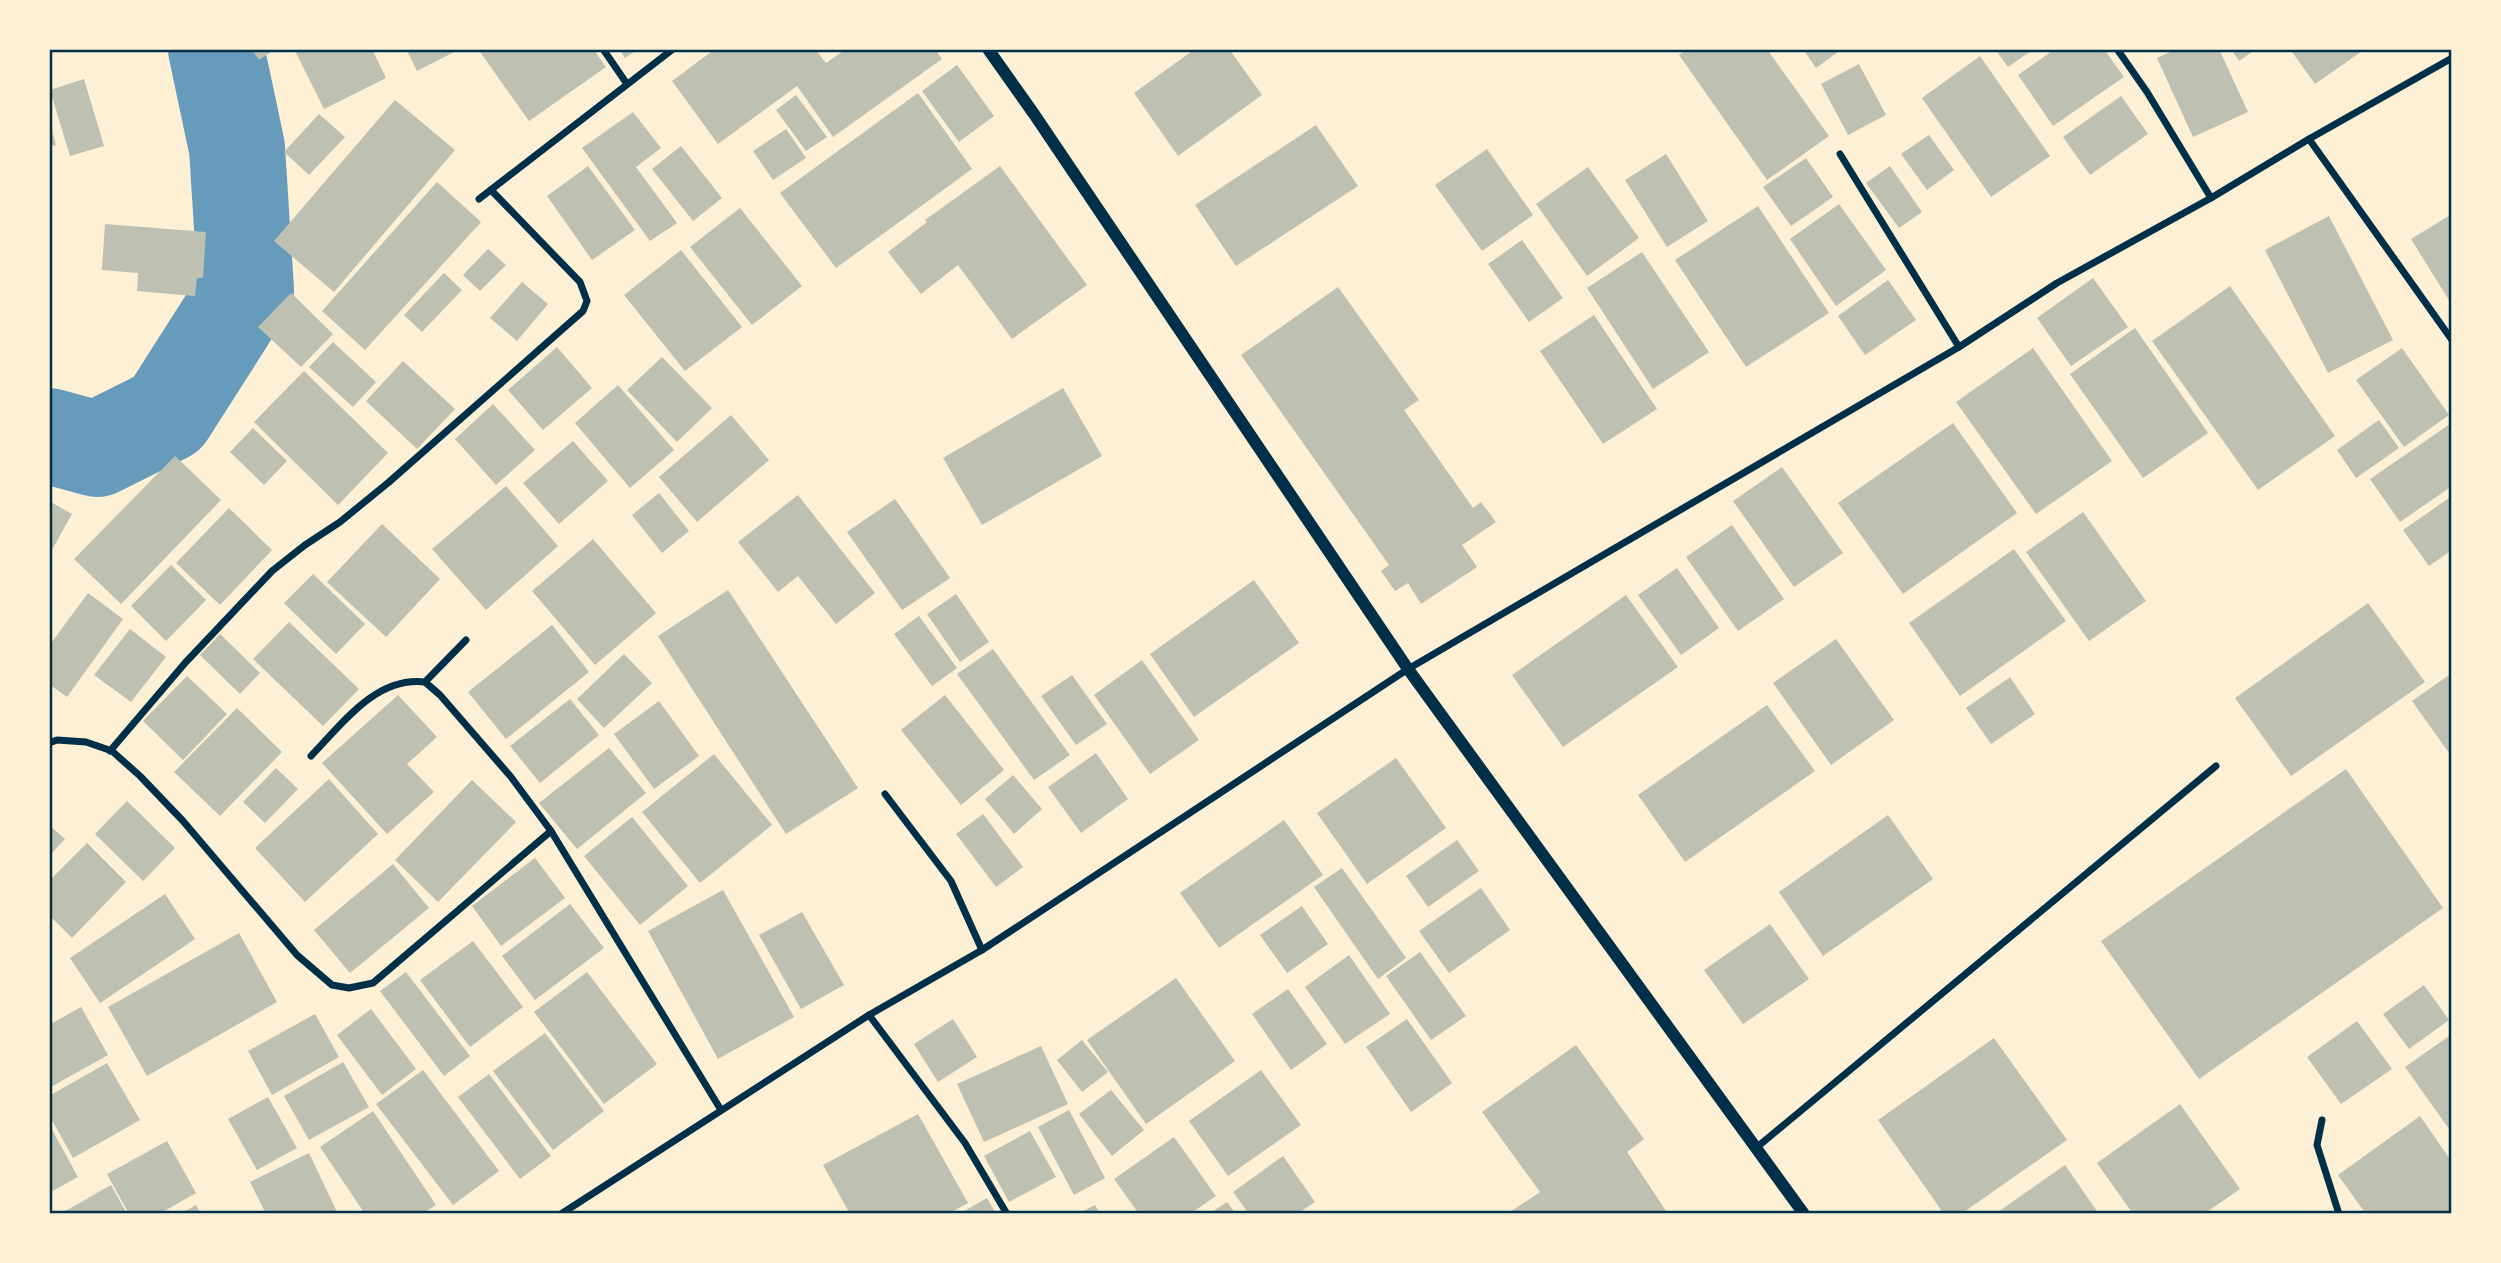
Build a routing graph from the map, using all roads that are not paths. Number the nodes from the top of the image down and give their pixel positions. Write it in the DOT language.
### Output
graph roads {
  1 [pos="603,49"];
  2 [pos="673,49"];
  3 [pos="988,49"];
  4 [pos="2118,49"];
  5 [pos="2452,58"];
  6 [pos="627,84"];
  7 [pos="2309,139"];
  8 [pos="1840,154"];
  9 [pos="491,190"];
  10 [pos="2211,198"];
  11 [pos="479,199"];
  12 [pos="2452,340"];
  13 [pos="1959,346"];
  14 [pos="466,640"];
  15 [pos="1408,668"];
  16 [pos="425,682"];
  17 [pos="49,743"];
  18 [pos="110,751"];
  19 [pos="311,755"];
  20 [pos="2217,766"];
  21 [pos="885,794"];
  22 [pos="551,831"];
  23 [pos="982,950"];
  24 [pos="869,1016"];
  25 [pos="721,1110"];
  26 [pos="2322,1120"];
  27 [pos="1756,1148"];
  28 [pos="562,1214"];
  29 [pos="1007,1214"];
  30 [pos="1804,1214"];
  31 [pos="2339,1214"];
  1 -- 6 [label="street"];
  2 -- 6 [label="street"];
  3 -- 15 [label="street"];
  4 -- 10 [label="street"];
  5 -- 7 [label="street"];
  6 -- 9 [label="street"];
  7 -- 10 [label="street"];
  7 -- 12 [label="street"];
  8 -- 13 [label="street"];
  9 -- 11 [label="street"];
  9 -- 18 [label="street"];
  10 -- 13 [label="street"];
  13 -- 15 [label="street"];
  14 -- 16 [label="street"];
  15 -- 23 [label="street"];
  15 -- 27 [label="street"];
  16 -- 19 [label="street"];
  16 -- 22 [label="street"];
  17 -- 18 [label="street"];
  18 -- 22 [label="street"];
  20 -- 27 [label="street"];
  21 -- 23 [label="street"];
  22 -- 25 [label="street"];
  23 -- 24 [label="street"];
  24 -- 25 [label="street"];
  24 -- 29 [label="street"];
  25 -- 28 [label="street"];
  26 -- 31 [label="street"];
  27 -- 30 [label="street"];
}
